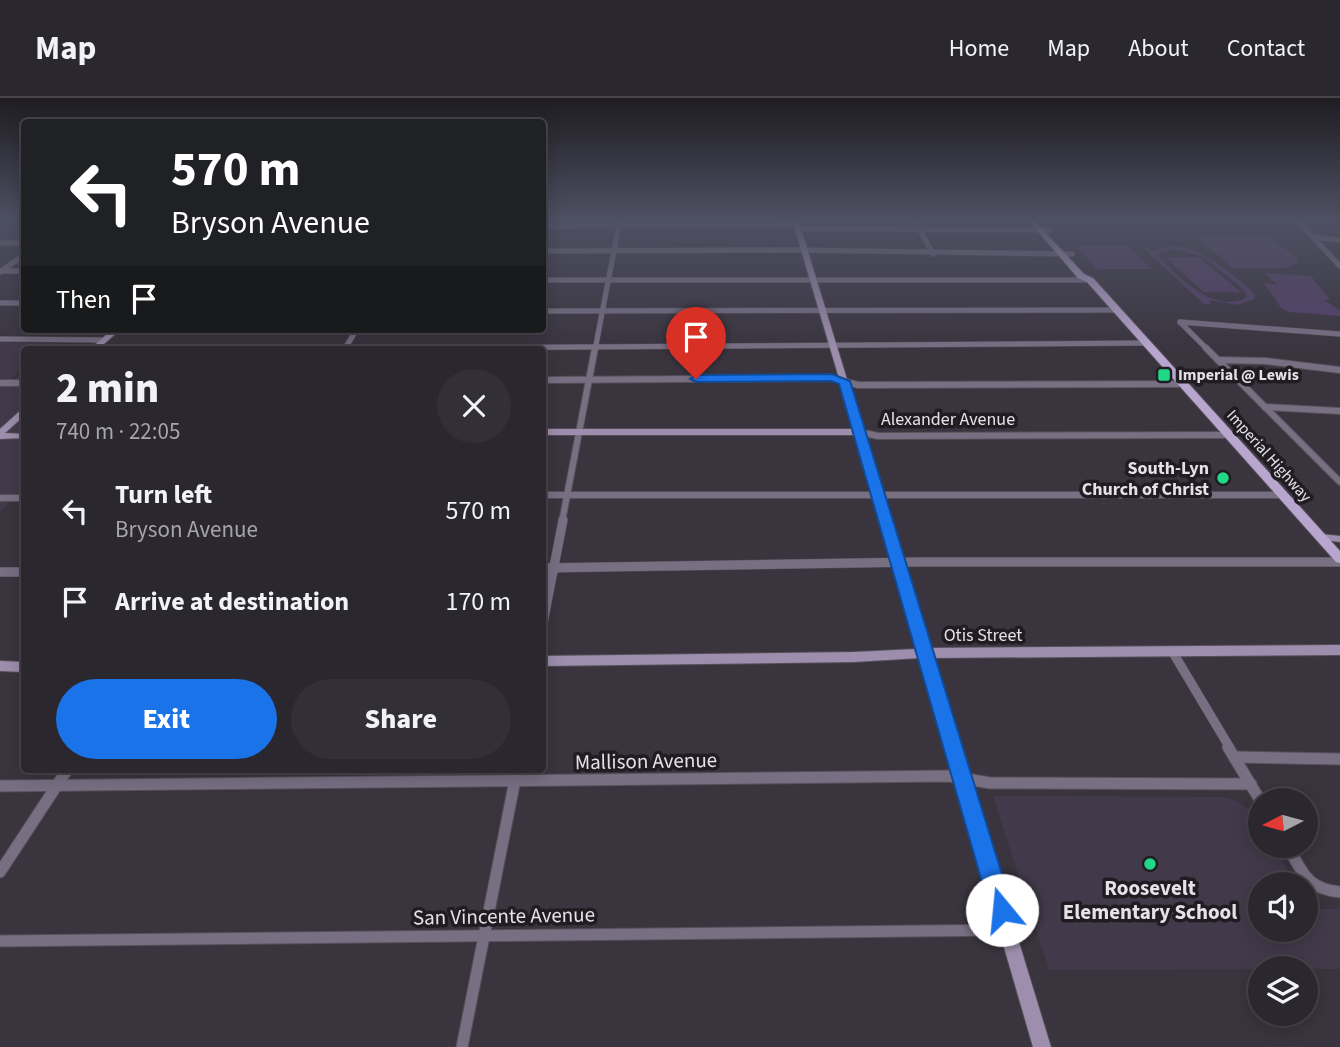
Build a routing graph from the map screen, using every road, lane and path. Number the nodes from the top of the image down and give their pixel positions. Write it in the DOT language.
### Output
graph roads {
  1 [pos="612,263"];
  2 [pos="809,263"];
  3 [pos="1070,263"];
  4 [pos="1080,263"];
  5 [pos="0,271"];
  6 [pos="21,271"];
  7 [pos="813,279"];
  8 [pos="546,280"];
  9 [pos="609,280"];
  10 [pos="1090,280"];
  11 [pos="0,303"];
  12 [pos="21,303"];
  13 [pos="822,310"];
  14 [pos="1116,310"];
  15 [pos="546,311"];
  16 [pos="603,311"];
  17 [pos="112,333"];
  18 [pos="1336,334"];
  19 [pos="0,339"];
  20 [pos="104,340"];
  21 [pos="1147,343"];
  22 [pos="1340,343"];
  23 [pos="833,344"];
  24 [pos="97,346"];
  25 [pos="546,348"];
  26 [pos="595,348"];
  27 [pos="1218,360"];
  28 [pos="1340,370"];
  29 [pos="546,380"];
  30 [pos="589,380"];
  31 [pos="844,381"];
  32 [pos="0,383"];
  33 [pos="21,383"];
  34 [pos="1184,384"];
  35 [pos="1265,407"];
  36 [pos="1340,411"];
  37 [pos="21,415"];
  38 [pos="546,432"];
  39 [pos="579,432"];
  40 [pos="859,432"];
  41 [pos="0,435"];
  42 [pos="1229,435"];
  43 [pos="21,436"];
  44 [pos="1340,482"];
  45 [pos="878,494"];
  46 [pos="546,495"];
  47 [pos="567,495"];
  48 [pos="1283,495"];
  49 [pos="0,498"];
  50 [pos="21,498"];
  51 [pos="1320,537"];
  52 [pos="1340,539"];
  53 [pos="1340,561"];
  54 [pos="898,563"];
  55 [pos="546,568"];
  56 [pos="553,568"];
  57 [pos="0,572"];
  58 [pos="21,572"];
  59 [pos="546,606"];
  60 [pos="1340,650"];
  61 [pos="1172,652"];
  62 [pos="925,653"];
  63 [pos="546,661"];
  64 [pos="0,666"];
  65 [pos="21,667"];
  66 [pos="1234,757"];
  67 [pos="1340,759"];
  68 [pos="65,773"];
  69 [pos="516,776"];
  70 [pos="962,778"];
  71 [pos="1251,784"];
  72 [pos="0,786"];
  73 [pos="57,786"];
  74 [pos="1253,788"];
  75 [pos="1295,858"];
  76 [pos="0,872"];
  77 [pos="1340,892"];
  78 [pos="1007,930"];
  79 [pos="483,936"];
  80 [pos="0,941"];
  81 [pos="462,1047"];
  82 [pos="1042,1047"];
  1 -- 9 [label="street"];
  2 -- 7 [label="street"];
  3 -- 10 [label="main road, Imperial Highway"];
  4 -- 10 [label="main road, Imperial Highway"];
  5 -- 6 [label="street"];
  7 -- 9 [label="street"];
  7 -- 10 [label="street"];
  7 -- 13 [label="street"];
  8 -- 9 [label="street"];
  9 -- 16 [label="street"];
  10 -- 14 [label="main road, Imperial Highway"];
  11 -- 12 [label="street"];
  13 -- 14 [label="street"];
  13 -- 16 [label="street"];
  13 -- 23 [label="street"];
  14 -- 21 [label="main road, Imperial Highway"];
  15 -- 16 [label="street"];
  16 -- 26 [label="street"];
  17 -- 20 [label="street"];
  18 -- 22 [label="street"];
  18 -- 27 [label="street"];
  19 -- 20 [label="street"];
  20 -- 24 [label="street"];
  21 -- 23 [label="street"];
  21 -- 34 [label="main road, Imperial Highway"];
  23 -- 26 [label="street"];
  23 -- 31 [label="street"];
  25 -- 26 [label="street"];
  26 -- 30 [label="street"];
  27 -- 28 [label="street"];
  27 -- 35 [label="street"];
  29 -- 30 [label="street"];
  30 -- 31 [label="street"];
  30 -- 39 [label="street"];
  31 -- 34 [label="street"];
  31 -- 40 [label="street"];
  32 -- 33 [label="street"];
  34 -- 42 [label="main road, Imperial Highway"];
  35 -- 36 [label="street"];
  35 -- 44 [label="street"];
  37 -- 41 [label="street"];
  38 -- 39 [label="street, Alexander Avenue"];
  39 -- 40 [label="street, Alexander Avenue"];
  39 -- 47 [label="street"];
  40 -- 42 [label="street, Alexander Avenue"];
  40 -- 45 [label="street"];
  41 -- 43 [label="street"];
  42 -- 48 [label="main road, Imperial Highway"];
  45 -- 47 [label="street"];
  45 -- 48 [label="street"];
  45 -- 54 [label="street"];
  46 -- 47 [label="street"];
  47 -- 56 [label="street"];
  48 -- 51 [label="main road, Imperial Highway"];
  49 -- 50 [label="street"];
  51 -- 52 [label="street"];
  51 -- 53 [label="main road, Imperial Highway"];
  53 -- 54 [label="street"];
  54 -- 56 [label="street"];
  54 -- 62 [label="street"];
  55 -- 56 [label="street"];
  56 -- 59 [label="street"];
  57 -- 58 [label="street"];
  60 -- 61 [label="street, Otis Street"];
  61 -- 62 [label="street, Otis Street"];
  61 -- 66 [label="street"];
  62 -- 63 [label="street, Otis Street"];
  62 -- 70 [label="street"];
  64 -- 65 [label="street"];
  66 -- 67 [label="street"];
  66 -- 71 [label="street"];
  68 -- 73 [label="street"];
  69 -- 70 [label="street, Mallison Avenue"];
  69 -- 73 [label="street, Mallison Avenue"];
  69 -- 79 [label="street"];
  70 -- 71 [label="street, Mallison Avenue"];
  70 -- 78 [label="street"];
  71 -- 74 [label="street"];
  72 -- 73 [label="street, Mallison Avenue"];
  73 -- 76 [label="street"];
  75 -- 77 [label="street"];
  78 -- 79 [label="street, San Vincente Avenue"];
  78 -- 82 [label="street"];
  79 -- 80 [label="street, San Vincente Avenue"];
  79 -- 81 [label="street"];
}
